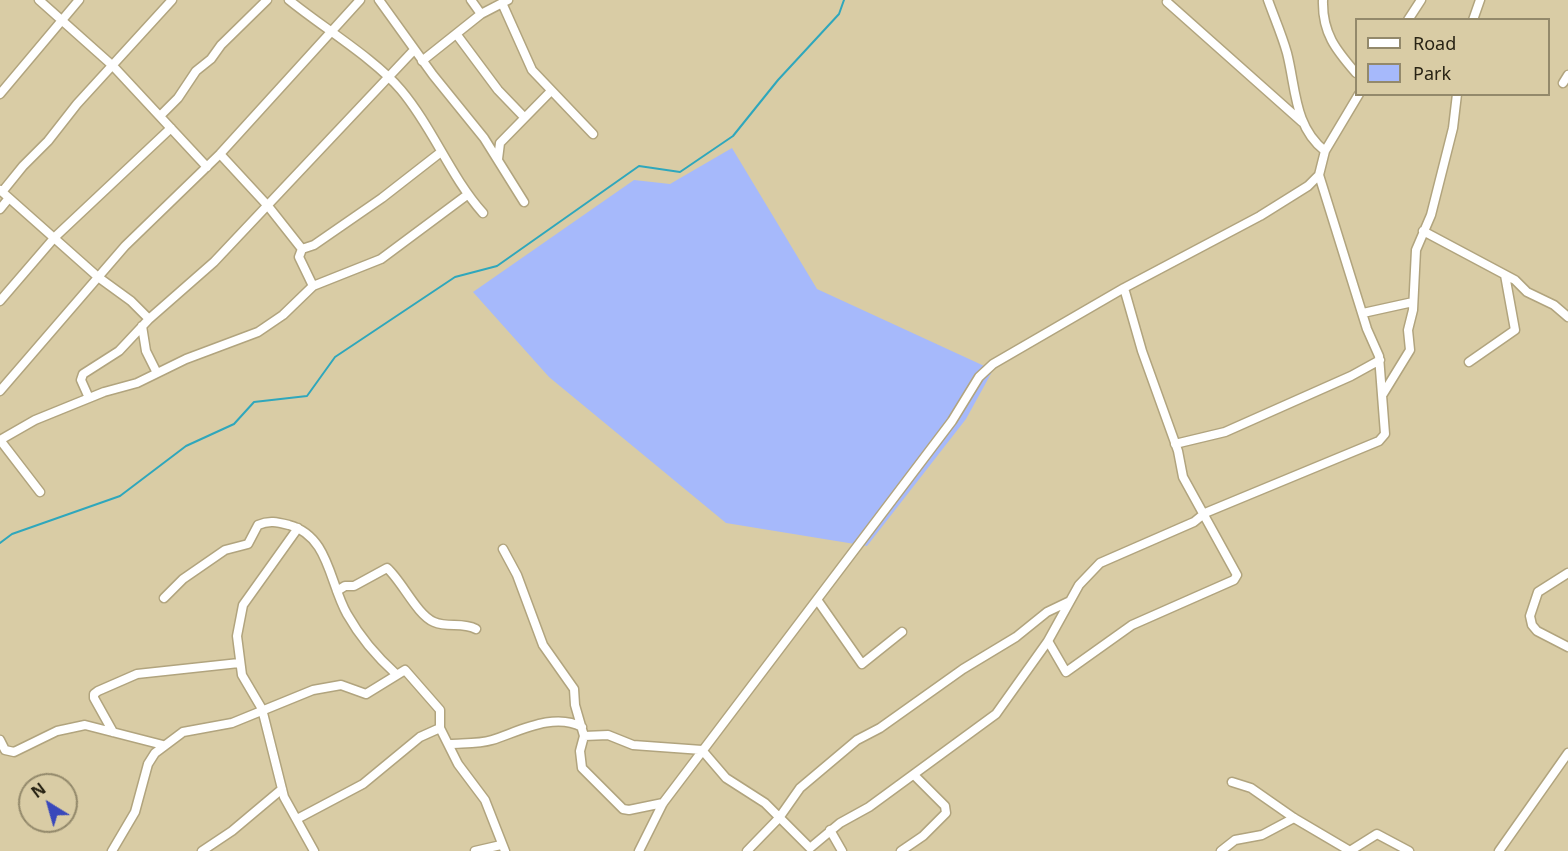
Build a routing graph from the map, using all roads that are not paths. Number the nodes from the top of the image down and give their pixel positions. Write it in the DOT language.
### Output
graph roads {
  1 [pos="39,0"];
  2 [pos="79,0"];
  3 [pos="172,0"];
  4 [pos="267,0"];
  5 [pos="289,0"];
  6 [pos="360,0"];
  7 [pos="379,0"];
  8 [pos="471,0"];
  9 [pos="1268,0"];
  10 [pos="1323,0"];
  11 [pos="1421,0"];
  12 [pos="1480,0"];
  13 [pos="505,2"];
  14 [pos="1167,2"];
  15 [pos="481,14"];
  16 [pos="1409,18"];
  17 [pos="1474,18"];
  18 [pos="62,21"];
  19 [pos="331,33"];
  20 [pos="457,35"];
  21 [pos="414,50"];
  22 [pos="422,61"];
  23 [pos="113,66"];
  24 [pos="1355,72"];
  25 [pos="389,76"];
  26 [pos="551,91"];
  27 [pos="0,94"];
  28 [pos="1358,96"];
  29 [pos="1456,96"];
  30 [pos="160,116"];
  31 [pos="525,117"];
  32 [pos="1302,122"];
  33 [pos="171,128"];
  34 [pos="593,134"];
  35 [pos="1324,150"];
  36 [pos="441,152"];
  37 [pos="220,154"];
  38 [pos="498,162"];
  39 [pos="207,167"];
  40 [pos="1319,175"];
  41 [pos="4,193"];
  42 [pos="467,195"];
  43 [pos="524,202"];
  44 [pos="268,206"];
  45 [pos="0,209"];
  46 [pos="483,213"];
  47 [pos="1423,231"];
  48 [pos="55,237"];
  49 [pos="302,249"];
  50 [pos="1505,275"];
  51 [pos="98,277"];
  52 [pos="313,286"];
  53 [pos="1124,288"];
  54 [pos="0,301"];
  55 [pos="1413,302"];
  56 [pos="1363,313"];
  57 [pos="1568,318"];
  58 [pos="146,322"];
  59 [pos="1380,360"];
  60 [pos="1469,362"];
  61 [pos="157,373"];
  62 [pos="0,391"];
  63 [pos="1382,395"];
  64 [pos="89,398"];
  65 [pos="0,440"];
  66 [pos="1175,444"];
  67 [pos="40,492"];
  68 [pos="1205,513"];
  69 [pos="298,528"];
  70 [pos="503,549"];
  71 [pos="1568,573"];
  72 [pos="337,591"];
  73 [pos="164,598"];
  74 [pos="1070,601"];
  75 [pos="818,602"];
  76 [pos="476,629"];
  77 [pos="902,632"];
  78 [pos="1048,641"];
  79 [pos="1568,647"];
  80 [pos="239,663"];
  81 [pos="396,674"];
  82 [pos="262,709"];
  83 [pos="440,728"];
  84 [pos="583,731"];
  85 [pos="113,732"];
  86 [pos="0,740"];
  87 [pos="450,744"];
  88 [pos="164,745"];
  89 [pos="702,750"];
  90 [pos="1568,753"];
  91 [pos="914,775"];
  92 [pos="1232,782"];
  93 [pos="282,789"];
  94 [pos="663,803"];
  95 [pos="779,818"];
  96 [pos="1294,818"];
  97 [pos="297,819"];
  98 [pos="830,830"];
  99 [pos="503,848"];
  100 [pos="112,851"];
  101 [pos="202,851"];
  102 [pos="314,851"];
  103 [pos="475,851"];
  104 [pos="639,851"];
  105 [pos="747,851"];
  106 [pos="842,851"];
  107 [pos="901,851"];
  108 [pos="1221,851"];
  109 [pos="1350,851"];
  110 [pos="1409,851"];
  111 [pos="1499,851"];
  1 -- 18 [label="street"];
  2 -- 18 [label="street"];
  3 -- 23 [label="street"];
  4 -- 30 [label="street"];
  5 -- 19 [label="street"];
  6 -- 19 [label="street"];
  7 -- 21 [label="street"];
  8 -- 15 [label="street"];
  9 -- 32 [label="street"];
  10 -- 24 [label="street"];
  11 -- 16 [label="street"];
  12 -- 17 [label="street"];
  13 -- 15 [label="street"];
  13 -- 26 [label="street"];
  14 -- 32 [label="street"];
  15 -- 20 [label="street"];
  18 -- 23 [label="street"];
  18 -- 27 [label="street"];
  19 -- 25 [label="street"];
  19 -- 37 [label="street"];
  20 -- 22 [label="street"];
  20 -- 31 [label="street"];
  21 -- 22 [label="street"];
  21 -- 25 [label="street"];
  22 -- 38 [label="street"];
  23 -- 30 [label="street"];
  23 -- 41 [label="street"];
  25 -- 36 [label="street"];
  25 -- 44 [label="street"];
  26 -- 31 [label="street"];
  26 -- 34 [label="street"];
  28 -- 35 [label="street"];
  29 -- 47 [label="street"];
  30 -- 33 [label="street"];
  31 -- 38 [label="street"];
  32 -- 35 [label="street"];
  33 -- 39 [label="street"];
  33 -- 48 [label="street"];
  35 -- 40 [label="street"];
  36 -- 42 [label="street"];
  36 -- 49 [label="street"];
  37 -- 39 [label="street"];
  37 -- 44 [label="street"];
  38 -- 43 [label="street"];
  39 -- 51 [label="street"];
  40 -- 53 [label="street"];
  40 -- 56 [label="street"];
  41 -- 45 [label="street"];
  41 -- 48 [label="street"];
  42 -- 46 [label="street"];
  42 -- 52 [label="street"];
  44 -- 49 [label="street"];
  44 -- 58 [label="street"];
  47 -- 50 [label="street"];
  47 -- 55 [label="street"];
  48 -- 51 [label="street"];
  48 -- 54 [label="street"];
  49 -- 52 [label="street"];
  50 -- 57 [label="street"];
  50 -- 60 [label="street"];
  51 -- 58 [label="street"];
  51 -- 62 [label="street"];
  52 -- 61 [label="street"];
  53 -- 66 [label="street"];
  53 -- 75 [label="street"];
  55 -- 56 [label="street"];
  55 -- 63 [label="street"];
  56 -- 59 [label="street"];
  58 -- 61 [label="street"];
  58 -- 64 [label="street"];
  59 -- 63 [label="street"];
  59 -- 66 [label="street"];
  61 -- 64 [label="street"];
  63 -- 68 [label="street"];
  64 -- 65 [label="street"];
  65 -- 67 [label="street"];
  66 -- 68 [label="street"];
  68 -- 74 [label="street"];
  68 -- 78 [label="street"];
  69 -- 72 [label="street"];
  69 -- 73 [label="street"];
  69 -- 80 [label="street"];
  70 -- 84 [label="street"];
  71 -- 79 [label="street"];
  72 -- 76 [label="street"];
  72 -- 81 [label="street"];
  74 -- 78 [label="street"];
  74 -- 95 [label="street"];
  75 -- 77 [label="street"];
  75 -- 89 [label="street"];
  78 -- 91 [label="street"];
  80 -- 82 [label="street"];
  80 -- 85 [label="street"];
  81 -- 82 [label="street"];
  81 -- 83 [label="street"];
  82 -- 88 [label="street"];
  82 -- 93 [label="street"];
  83 -- 87 [label="street"];
  83 -- 97 [label="street"];
  84 -- 87 [label="street"];
  84 -- 89 [label="street"];
  84 -- 94 [label="street"];
  85 -- 86 [label="street"];
  85 -- 88 [label="street"];
  87 -- 99 [label="street"];
  88 -- 100 [label="street"];
  89 -- 94 [label="street"];
  89 -- 95 [label="street"];
  90 -- 111 [label="street"];
  91 -- 98 [label="street"];
  91 -- 107 [label="street"];
  92 -- 96 [label="street"];
  93 -- 97 [label="street"];
  93 -- 101 [label="street"];
  94 -- 104 [label="street"];
  95 -- 98 [label="street"];
  95 -- 105 [label="street"];
  96 -- 108 [label="street"];
  96 -- 109 [label="street"];
  97 -- 102 [label="street"];
  98 -- 106 [label="street"];
  99 -- 103 [label="street"];
  109 -- 110 [label="street"];
}
